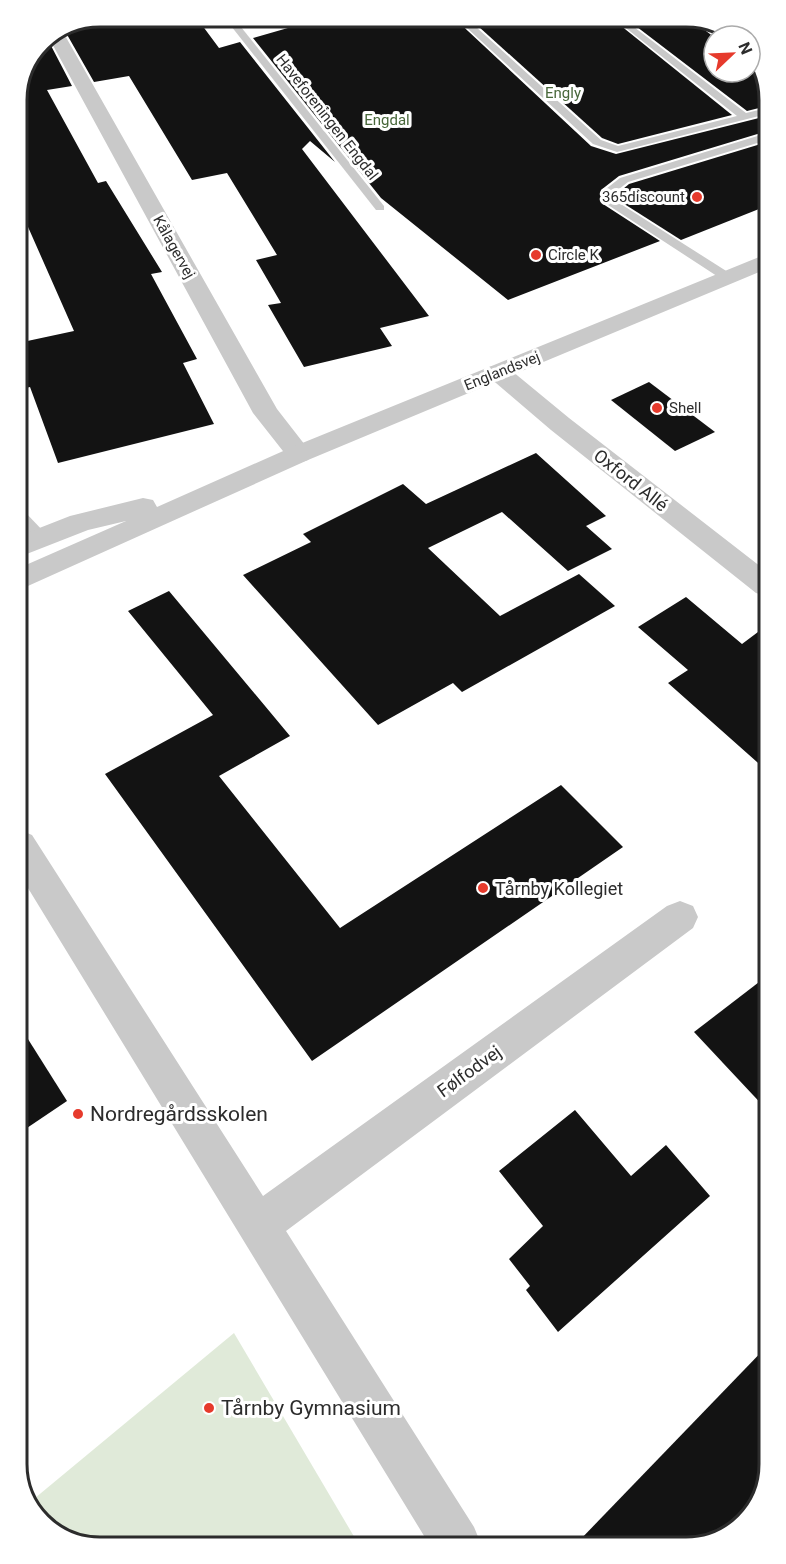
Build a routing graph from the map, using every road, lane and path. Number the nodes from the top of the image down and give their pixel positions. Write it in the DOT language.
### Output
graph roads {
  1 [pos="237,27"];
  2 [pos="471,27"];
  3 [pos="629,27"];
  4 [pos="60,39"];
  5 [pos="759,113"];
  6 [pos="745,117"];
  7 [pos="759,139"];
  8 [pos="380,208"];
  9 [pos="759,264"];
  10 [pos="727,277"];
  11 [pos="498,372"];
  12 [pos="299,454"];
  13 [pos="240,481"];
  14 [pos="30,543"];
  15 [pos="27,576"];
  16 [pos="759,580"];
  17 [pos="27,855"];
  18 [pos="680,917"];
  19 [pos="259,1225"];
  20 [pos="453,1537"];
  1 -- 8 [label="lane, Haveforeningen Engdal"];
  2 -- 6 [label="lane"];
  3 -- 6 [label="lane"];
  4 -- 12 [label="street, Kålagervej"];
  5 -- 6 [label="lane"];
  7 -- 10 [label="lane"];
  9 -- 10 [label="street, Englandsvej"];
  10 -- 11 [label="street, Englandsvej"];
  11 -- 12 [label="street, Englandsvej"];
  11 -- 16 [label="street, Oxford Allé"];
  12 -- 13 [label="street, Englandsvej"];
  13 -- 14 [label="street, Englandsvej"];
  13 -- 15 [label="street, Englandsvej"];
  17 -- 19 [label="street"];
  18 -- 19 [label="street, Følfodvej"];
  19 -- 20 [label="street"];
}
